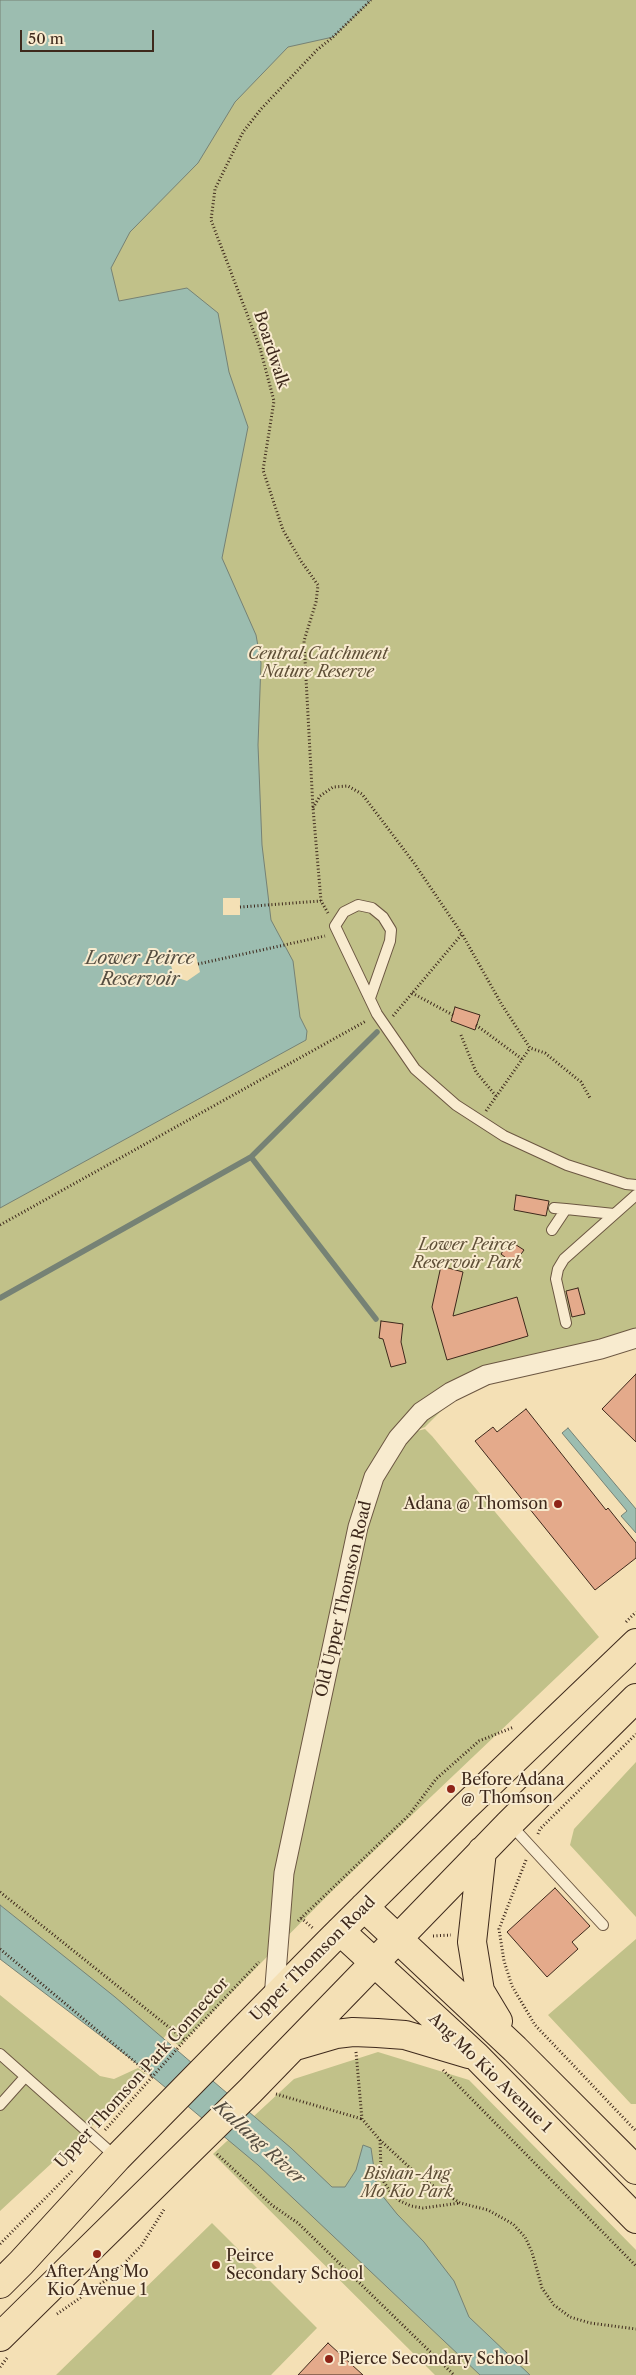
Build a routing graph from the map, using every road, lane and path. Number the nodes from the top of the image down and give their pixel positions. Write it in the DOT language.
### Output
graph roads {
  1 [pos="371,0"];
  2 [pos="313,808"];
  3 [pos="321,901"];
  4 [pos="240,907"];
  5 [pos="336,930"];
  6 [pos="462,934"];
  7 [pos="198,964"];
  8 [pos="412,993"];
  9 [pos="370,998"];
  10 [pos="378,1014"];
  11 [pos="453,1015"];
  12 [pos="476,1025"];
  13 [pos="386,1026"];
  14 [pos="461,1035"];
  15 [pos="530,1048"];
  16 [pos="522,1059"];
  17 [pos="496,1096"];
  18 [pos="590,1098"];
  19 [pos="479,1121"];
  20 [pos="636,1185"];
  21 [pos="636,1195"];
  22 [pos="554,1208"];
  23 [pos="566,1209"];
  24 [pos="614,1214"];
  25 [pos="0,1225"];
  26 [pos="552,1230"];
  27 [pos="566,1323"];
  28 [pos="636,1338"];
  29 [pos="636,1612"];
  30 [pos="629,1635"];
  31 [pos="636,1698"];
  32 [pos="516,1726"];
  33 [pos="636,1734"];
  34 [pos="509,1824"];
  35 [pos="531,1849"];
  36 [pos="482,1851"];
  37 [pos="0,1892"];
  38 [pos="364,1907"];
  39 [pos="603,1925"];
  40 [pos="340,1931"];
  41 [pos="399,1939"];
  42 [pos="277,1942"];
  43 [pos="0,1949"];
  44 [pos="375,1964"];
  45 [pos="274,1998"];
  46 [pos="186,2040"];
  47 [pos="356,2045"];
  48 [pos="295,2046"];
  49 [pos="515,2048"];
  50 [pos="0,2054"];
  51 [pos="476,2056"];
  52 [pos="436,2063"];
  53 [pos="25,2077"];
  54 [pos="153,2077"];
  55 [pos="254,2095"];
  56 [pos="0,2105"];
  57 [pos="362,2119"];
  58 [pos="636,2131"];
  59 [pos="211,2140"];
  60 [pos="380,2140"];
  61 [pos="108,2150"];
  62 [pos="636,2170"];
  63 [pos="460,2202"];
  64 [pos="166,2207"];
  65 [pos="636,2219"];
  66 [pos="0,2244"];
  67 [pos="636,2266"];
  68 [pos="0,2284"];
  69 [pos="51,2319"];
  70 [pos="636,2329"];
  71 [pos="6,2344"];
  72 [pos="0,2367"];
  73 [pos="454,2375"];
  1 -- 2 [label="path, Boardwalk"];
  2 -- 3 [label="path"];
  2 -- 6 [label="path"];
  3 -- 4 [label="path"];
  3 -- 5 [label="path"];
  5 -- 7 [label="path"];
  5 -- 9 [label="lane"];
  5 -- 9 [label="lane"];
  6 -- 8 [label="path"];
  6 -- 15 [label="path"];
  8 -- 11 [label="path"];
  8 -- 13 [label="path"];
  9 -- 10 [label="lane"];
  10 -- 13 [label="lane"];
  10 -- 25 [label="path"];
  12 -- 16 [label="path"];
  13 -- 19 [label="lane"];
  14 -- 17 [label="path"];
  15 -- 16 [label="path"];
  15 -- 18 [label="path"];
  16 -- 17 [label="path"];
  17 -- 19 [label="path"];
  19 -- 20 [label="lane"];
  21 -- 24 [label="lane"];
  22 -- 23 [label="lane"];
  23 -- 24 [label="lane"];
  23 -- 26 [label="lane"];
  24 -- 27 [label="lane"];
  28 -- 42 [label="street, Old Upper Thomson Road"];
  29 -- 30 [label="path"];
  30 -- 38 [label="main road, Upper Thomson Road"];
  31 -- 34 [label="main road"];
  32 -- 42 [label="path, Upper Thomson Park Connector"];
  33 -- 35 [label="path"];
  34 -- 35 [label="lane"];
  34 -- 36 [label="main road"];
  35 -- 39 [label="lane"];
  35 -- 58 [label="path"];
  36 -- 41 [label="main road"];
  36 -- 49 [label="main road"];
  37 -- 46 [label="path"];
  38 -- 40 [label="main road, Upper Thomson Road"];
  38 -- 41 [label="main road"];
  40 -- 44 [label="main road, Ang Mo Kio Avenue 1"];
  40 -- 45 [label="main road, Upper Thomson Road"];
  41 -- 44 [label="main road"];
  41 -- 49 [label="main road"];
  42 -- 45 [label="street, Old Upper Thomson Road"];
  42 -- 46 [label="path, Upper Thomson Park Connector"];
  43 -- 54 [label="path"];
  44 -- 48 [label="main road"];
  44 -- 51 [label="main road, Ang Mo Kio Avenue 1"];
  45 -- 61 [label="main road, Upper Thomson Road"];
  46 -- 54 [label="path, Upper Thomson Park Connector"];
  47 -- 57 [label="path"];
  48 -- 51 [label="main road"];
  48 -- 55 [label="main road"];
  49 -- 62 [label="main road"];
  50 -- 53 [label="lane"];
  51 -- 65 [label="main road, Ang Mo Kio Avenue 1"];
  52 -- 67 [label="path"];
  53 -- 56 [label="lane"];
  53 -- 61 [label="lane"];
  54 -- 61 [label="path, Upper Thomson Park Connector"];
  55 -- 57 [label="path"];
  55 -- 59 [label="main road"];
  57 -- 60 [label="path"];
  59 -- 71 [label="main road"];
  59 -- 73 [label="path"];
  60 -- 63 [label="path"];
  60 -- 63 [label="path"];
  61 -- 66 [label="path, Upper Thomson Park Connector"];
  61 -- 68 [label="main road, Upper Thomson Road"];
  63 -- 70 [label="path"];
  64 -- 69 [label="path"];
  71 -- 72 [label="path"];
}
